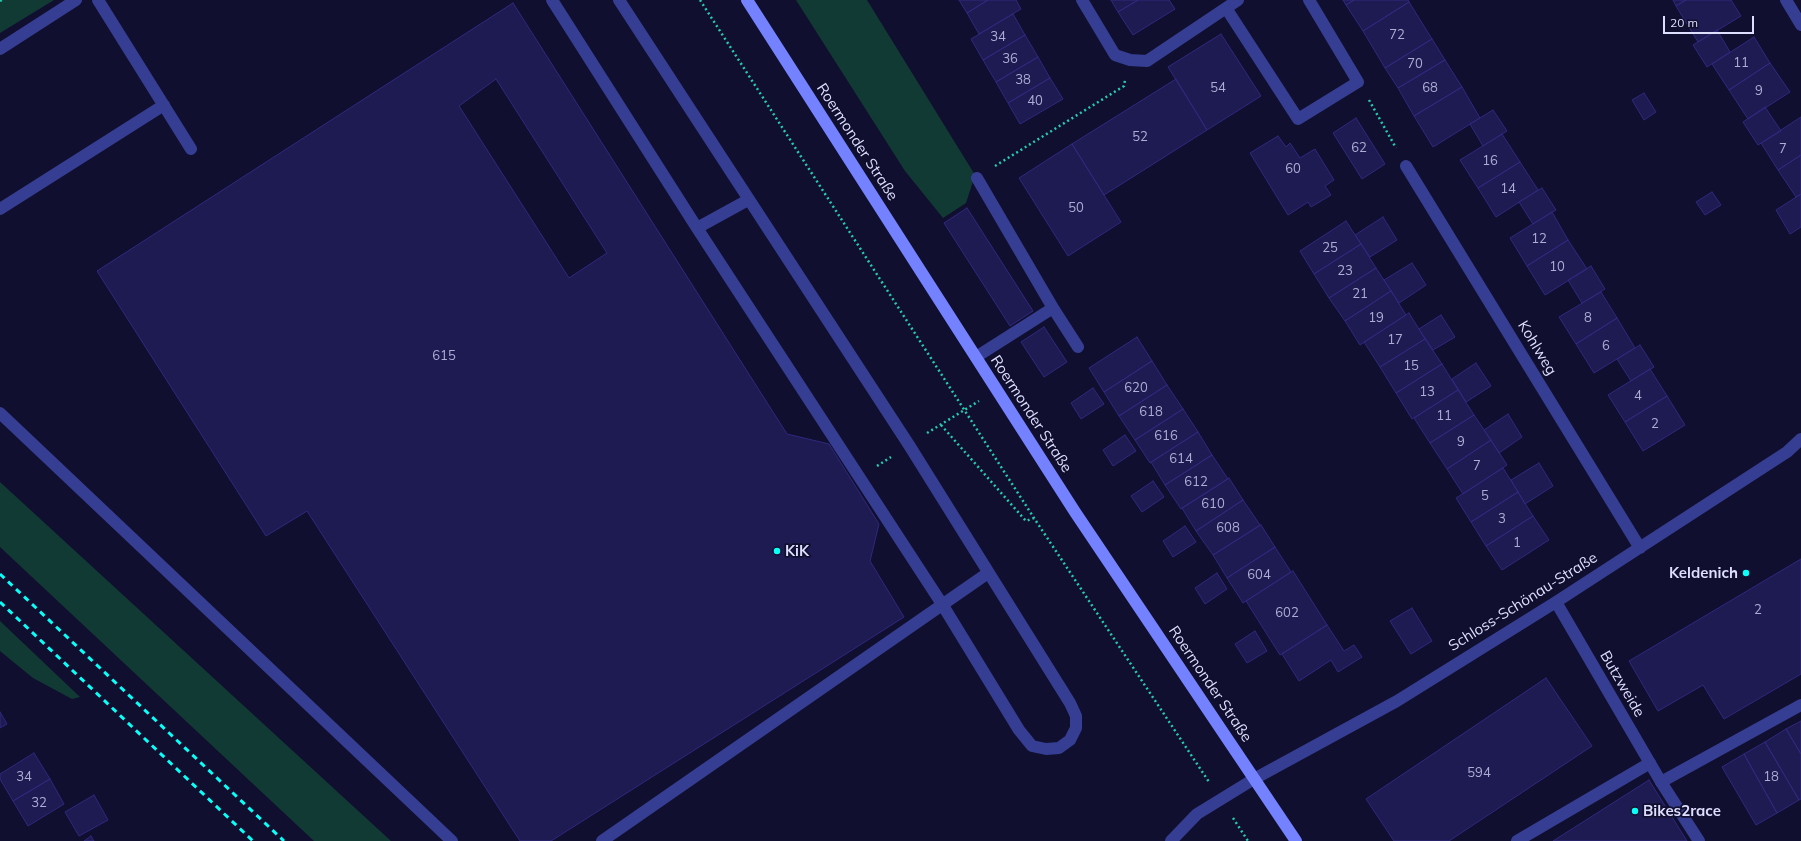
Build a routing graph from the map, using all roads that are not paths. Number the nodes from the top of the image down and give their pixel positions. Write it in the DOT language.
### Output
graph roads {
  1 [pos="76,0"];
  2 [pos="98,0"];
  3 [pos="552,0"];
  4 [pos="619,0"];
  5 [pos="748,0"];
  6 [pos="1082,0"];
  7 [pos="1238,0"];
  8 [pos="1309,0"];
  9 [pos="1786,0"];
  10 [pos="1226,8"];
  11 [pos="1801,24"];
  12 [pos="0,49"];
  13 [pos="164,105"];
  14 [pos="192,149"];
  15 [pos="1406,166"];
  16 [pos="977,178"];
  17 [pos="748,200"];
  18 [pos="0,209"];
  19 [pos="697,228"];
  20 [pos="1053,308"];
  21 [pos="1078,347"];
  22 [pos="976,357"];
  23 [pos="0,413"];
  24 [pos="1801,439"];
  25 [pos="1640,548"];
  26 [pos="988,573"];
  27 [pos="1556,602"];
  28 [pos="942,604"];
  29 [pos="1801,705"];
  30 [pos="1650,763"];
  31 [pos="1254,779"];
  32 [pos="1661,782"];
  33 [pos="452,841"];
  34 [pos="602,841"];
  35 [pos="1171,841"];
  36 [pos="1296,841"];
  37 [pos="1517,841"];
  38 [pos="1699,841"];
  1 -- 12 [label="street"];
  2 -- 13 [label="street"];
  3 -- 19 [label="street"];
  4 -- 17 [label="street"];
  5 -- 22 [label="main road, Roermonder Straße"];
  6 -- 10 [label="street"];
  7 -- 10 [label="street"];
  8 -- 10 [label="street"];
  9 -- 11 [label="street"];
  13 -- 14 [label="street"];
  13 -- 18 [label="street"];
  15 -- 25 [label="street, Kohlweg"];
  16 -- 20 [label="street"];
  17 -- 19 [label="street"];
  17 -- 26 [label="street"];
  19 -- 28 [label="street"];
  20 -- 21 [label="street"];
  20 -- 22 [label="street"];
  22 -- 31 [label="main road, Roermonder Straße"];
  23 -- 33 [label="street"];
  24 -- 25 [label="street, Schloss-Schönau-Straße"];
  25 -- 27 [label="street, Schloss-Schönau-Straße"];
  26 -- 28 [label="street"];
  26 -- 28 [label="street"];
  27 -- 30 [label="street, Butzweide"];
  27 -- 31 [label="street, Schloss-Schönau-Straße"];
  28 -- 34 [label="street"];
  29 -- 32 [label="street"];
  30 -- 32 [label="street, Butzweide"];
  30 -- 37 [label="street"];
  31 -- 35 [label="street, Schloss-Schönau-Straße"];
  31 -- 36 [label="main road, Roermonder Straße"];
  32 -- 38 [label="street, Butzweide"];
}
